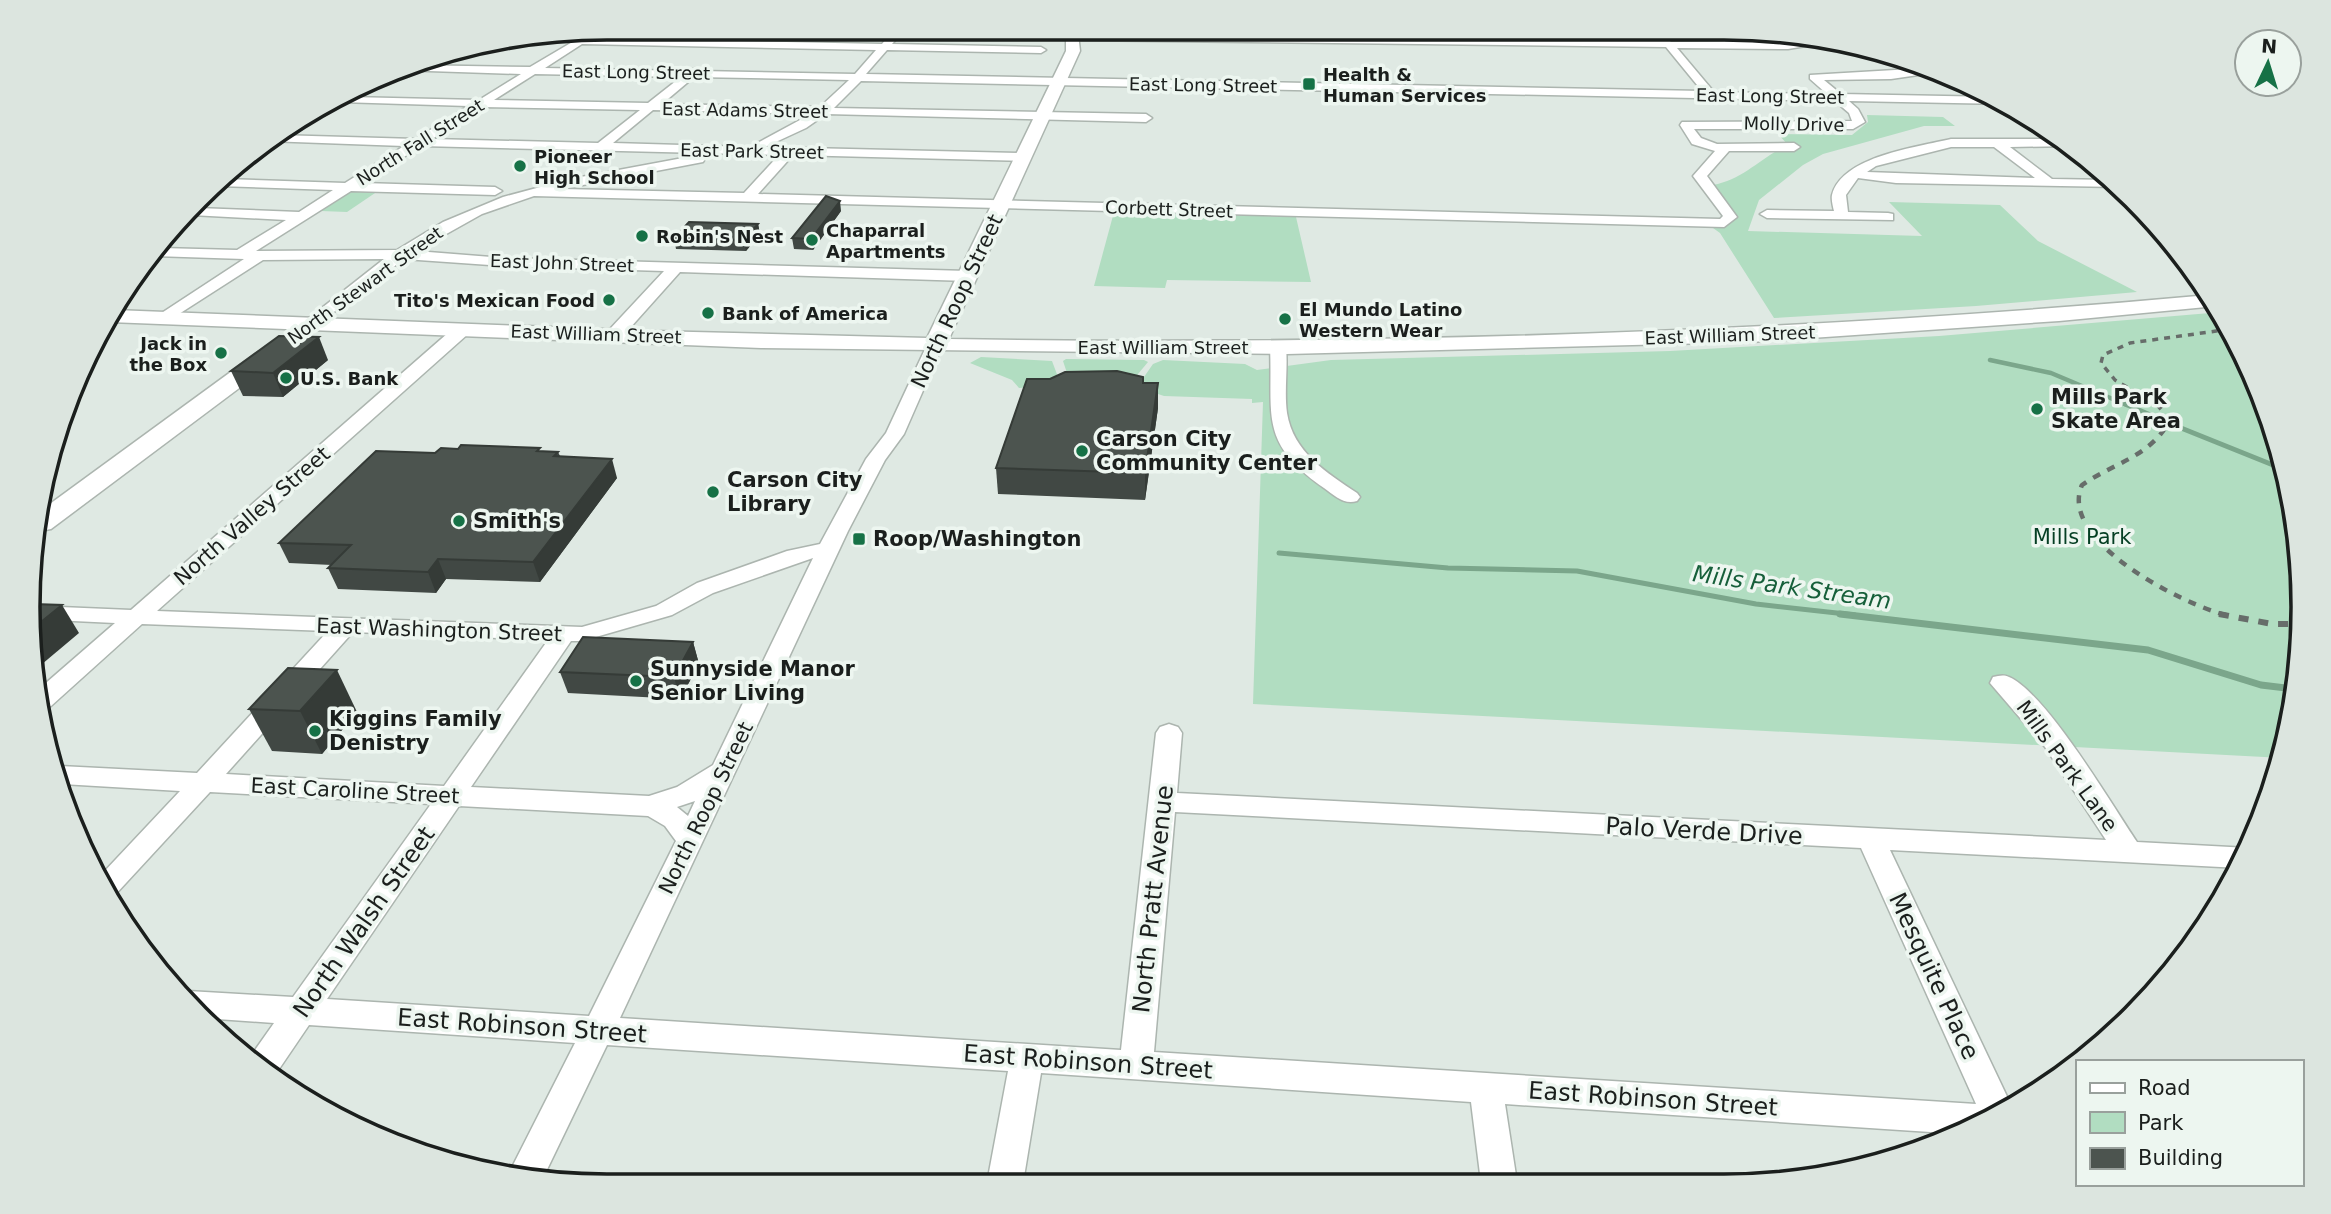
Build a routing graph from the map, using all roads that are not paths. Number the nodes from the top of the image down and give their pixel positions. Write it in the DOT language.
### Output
graph roads {
  1 [pos="735,40"];
  2 [pos="890,40"];
  3 [pos="1073,40"];
  4 [pos="1328,40"];
  5 [pos="1666,40"];
  6 [pos="579,41"];
  7 [pos="730,44"];
  8 [pos="1669,44"];
  9 [pos="1797,45"];
  10 [pos="883,47"];
  11 [pos="1041,50"];
  12 [pos="431,68"];
  13 [pos="533,70"];
  14 [pos="1915,73"];
  15 [pos="692,74"];
  16 [pos="856,77"];
  17 [pos="1058,81"];
  18 [pos="1710,95"];
  19 [pos="1838,97"];
  20 [pos="354,100"];
  21 [pos="1978,100"];
  22 [pos="481,103"];
  23 [pos="650,108"];
  24 [pos="825,111"];
  25 [pos="1042,116"];
  26 [pos="1146,118"];
  27 [pos="289,138"];
  28 [pos="421,142"];
  29 [pos="1996,142"];
  30 [pos="2050,143"];
  31 [pos="601,147"];
  32 [pos="1719,147"];
  33 [pos="1794,147"];
  34 [pos="740,150"];
  35 [pos="789,152"];
  36 [pos="1023,158"];
  37 [pos="1856,174"];
  38 [pos="601,177"];
  39 [pos="231,183"];
  40 [pos="2049,183"];
  41 [pos="2101,184"];
  42 [pos="350,187"];
  43 [pos="495,191"];
  44 [pos="532,192"];
  45 [pos="614,193"];
  46 [pos="748,197"];
  47 [pos="1002,204"];
  48 [pos="200,212"];
  49 [pos="1767,214"];
  50 [pos="303,216"];
  51 [pos="1840,216"];
  52 [pos="1888,217"];
  53 [pos="1724,223"];
  54 [pos="165,252"];
  55 [pos="241,254"];
  56 [pos="403,254"];
  57 [pos="261,255"];
  58 [pos="676,267"];
  59 [pos="968,276"];
  60 [pos="2201,302"];
  61 [pos="121,316"];
  62 [pos="162,318"];
  63 [pos="310,324"];
  64 [pos="462,330"];
  65 [pos="615,334"];
  66 [pos="935,345"];
  67 [pos="1278,347"];
  68 [pos="1350,497"];
  69 [pos="47,518"];
  70 [pos="830,548"];
  71 [pos="40,612"];
  72 [pos="136,617"];
  73 [pos="346,626"];
  74 [pos="563,635"];
  75 [pos="2002,683"];
  76 [pos="47,695"];
  77 [pos="1169,733"];
  78 [pos="724,770"];
  79 [pos="66,775"];
  80 [pos="204,782"];
  81 [pos="450,797"];
  82 [pos="1163,802"];
  83 [pos="650,806"];
  84 [pos="1871,839"];
  85 [pos="690,841"];
  86 [pos="2129,852"];
  87 [pos="2232,857"];
  88 [pos="112,883"];
  89 [pos="203,1005"];
  90 [pos="301,1012"];
  91 [pos="597,1032"];
  92 [pos="1027,1058"];
  93 [pos="267,1060"];
  94 [pos="1136,1066"];
  95 [pos="1486,1089"];
  96 [pos="1994,1105"];
  97 [pos="1967,1119"];
  98 [pos="529,1168"];
  99 [pos="1007,1174"];
  100 [pos="1498,1174"];
  1 -- 7 [label="street"];
  2 -- 10 [label="street, North Stewart Street"];
  3 -- 17 [label="main road, North Roop Street"];
  4 -- 8 [label="street"];
  5 -- 8 [label="street"];
  6 -- 7 [label="street"];
  6 -- 13 [label="street, North Fall Street"];
  7 -- 10 [label="street"];
  7 -- 15 [label="street"];
  8 -- 9 [label="street"];
  8 -- 18 [label="street"];
  10 -- 11 [label="street"];
  10 -- 16 [label="street, North Stewart Street"];
  12 -- 13 [label="street, East Long Street"];
  13 -- 15 [label="street, East Long Street"];
  13 -- 22 [label="street, North Fall Street"];
  14 -- 19 [label="street, Molly Drive"];
  15 -- 16 [label="street, East Long Street"];
  15 -- 23 [label="street"];
  16 -- 17 [label="street, East Long Street"];
  16 -- 24 [label="street, North Stewart Street"];
  17 -- 18 [label="street, East Long Street"];
  17 -- 25 [label="main road, North Roop Street"];
  18 -- 19 [label="street, East Long Street"];
  19 -- 21 [label="street, East Long Street"];
  19 -- 32 [label="street, Molly Drive"];
  20 -- 22 [label="street, East Adams Street"];
  22 -- 23 [label="street, East Adams Street"];
  22 -- 28 [label="street, North Fall Street"];
  23 -- 24 [label="street, East Adams Street"];
  23 -- 31 [label="street"];
  24 -- 25 [label="street, East Adams Street"];
  24 -- 34 [label="street, North Stewart Street"];
  25 -- 26 [label="street, East Adams Street"];
  25 -- 36 [label="main road, North Roop Street"];
  27 -- 28 [label="street, East Park Street"];
  28 -- 31 [label="street, East Park Street"];
  28 -- 42 [label="street, North Fall Street"];
  29 -- 30 [label="street"];
  29 -- 37 [label="street"];
  29 -- 40 [label="street"];
  31 -- 34 [label="street, East Park Street"];
  32 -- 33 [label="street"];
  32 -- 53 [label="street, Molly Drive"];
  34 -- 35 [label="street, East Park Street"];
  34 -- 38 [label="street, North Stewart Street"];
  35 -- 36 [label="street, East Park Street"];
  35 -- 46 [label="street"];
  36 -- 47 [label="main road, North Roop Street"];
  37 -- 40 [label="street"];
  37 -- 51 [label="street"];
  38 -- 44 [label="street, North Stewart Street"];
  38 -- 45 [label="street"];
  39 -- 42 [label="street"];
  40 -- 41 [label="street"];
  42 -- 43 [label="street"];
  42 -- 50 [label="street, North Fall Street"];
  44 -- 45 [label="street, Corbett Street"];
  44 -- 56 [label="street, North Stewart Street"];
  45 -- 46 [label="street, Corbett Street"];
  46 -- 47 [label="street, Corbett Street"];
  47 -- 53 [label="street, Corbett Street"];
  47 -- 59 [label="main road, North Roop Street"];
  48 -- 50 [label="street"];
  49 -- 51 [label="street"];
  50 -- 55 [label="street, North Fall Street"];
  51 -- 52 [label="street"];
  54 -- 55 [label="street, East John Street"];
  55 -- 57 [label="street, East John Street"];
  56 -- 57 [label="street, East John Street"];
  56 -- 58 [label="street, East John Street"];
  56 -- 63 [label="street, North Stewart Street"];
  57 -- 62 [label="street"];
  58 -- 59 [label="street, East John Street"];
  58 -- 65 [label="street"];
  59 -- 66 [label="main road, North Roop Street"];
  60 -- 67 [label="main road, East William Street"];
  61 -- 62 [label="main road, East William Street"];
  62 -- 63 [label="main road, East William Street"];
  63 -- 64 [label="main road, East William Street"];
  63 -- 69 [label="main road, North Stewart Street"];
  64 -- 65 [label="main road, East William Street"];
  64 -- 72 [label="street, North Valley Street"];
  65 -- 66 [label="main road, East William Street"];
  66 -- 67 [label="main road, East William Street"];
  66 -- 70 [label="street, North Roop Street"];
  67 -- 68 [label="street"];
  70 -- 74 [label="street, East Washington Street"];
  70 -- 78 [label="street, North Roop Street"];
  71 -- 72 [label="street, East Washington Street"];
  72 -- 73 [label="street, East Washington Street"];
  72 -- 76 [label="street, North Valley Street"];
  73 -- 74 [label="street, East Washington Street"];
  73 -- 80 [label="street"];
  74 -- 81 [label="street, North Walsh Street"];
  75 -- 86 [label="street, Mills Park Lane"];
  77 -- 82 [label="street, North Pratt Avenue"];
  78 -- 83 [label="street, East Caroline Street"];
  78 -- 85 [label="street, North Roop Street"];
  79 -- 80 [label="street, East Caroline Street"];
  80 -- 81 [label="street, East Caroline Street"];
  80 -- 88 [label="street"];
  81 -- 83 [label="street, East Caroline Street"];
  81 -- 90 [label="street, North Walsh Street"];
  82 -- 84 [label="street, Palo Verde Drive"];
  82 -- 94 [label="street, North Pratt Avenue"];
  83 -- 85 [label="street, East Caroline Street"];
  84 -- 86 [label="street, Palo Verde Drive"];
  84 -- 96 [label="street, Mesquite Place"];
  85 -- 91 [label="street, North Roop Street"];
  86 -- 87 [label="street, Palo Verde Drive"];
  89 -- 90 [label="street, East Robinson Street"];
  90 -- 91 [label="street, East Robinson Street"];
  90 -- 93 [label="street, North Walsh Street"];
  91 -- 92 [label="street, East Robinson Street"];
  91 -- 98 [label="street, North Roop Street"];
  92 -- 94 [label="street, East Robinson Street"];
  92 -- 99 [label="street"];
  94 -- 95 [label="street, East Robinson Street"];
  95 -- 97 [label="street, East Robinson Street"];
  95 -- 100 [label="street"];
}
